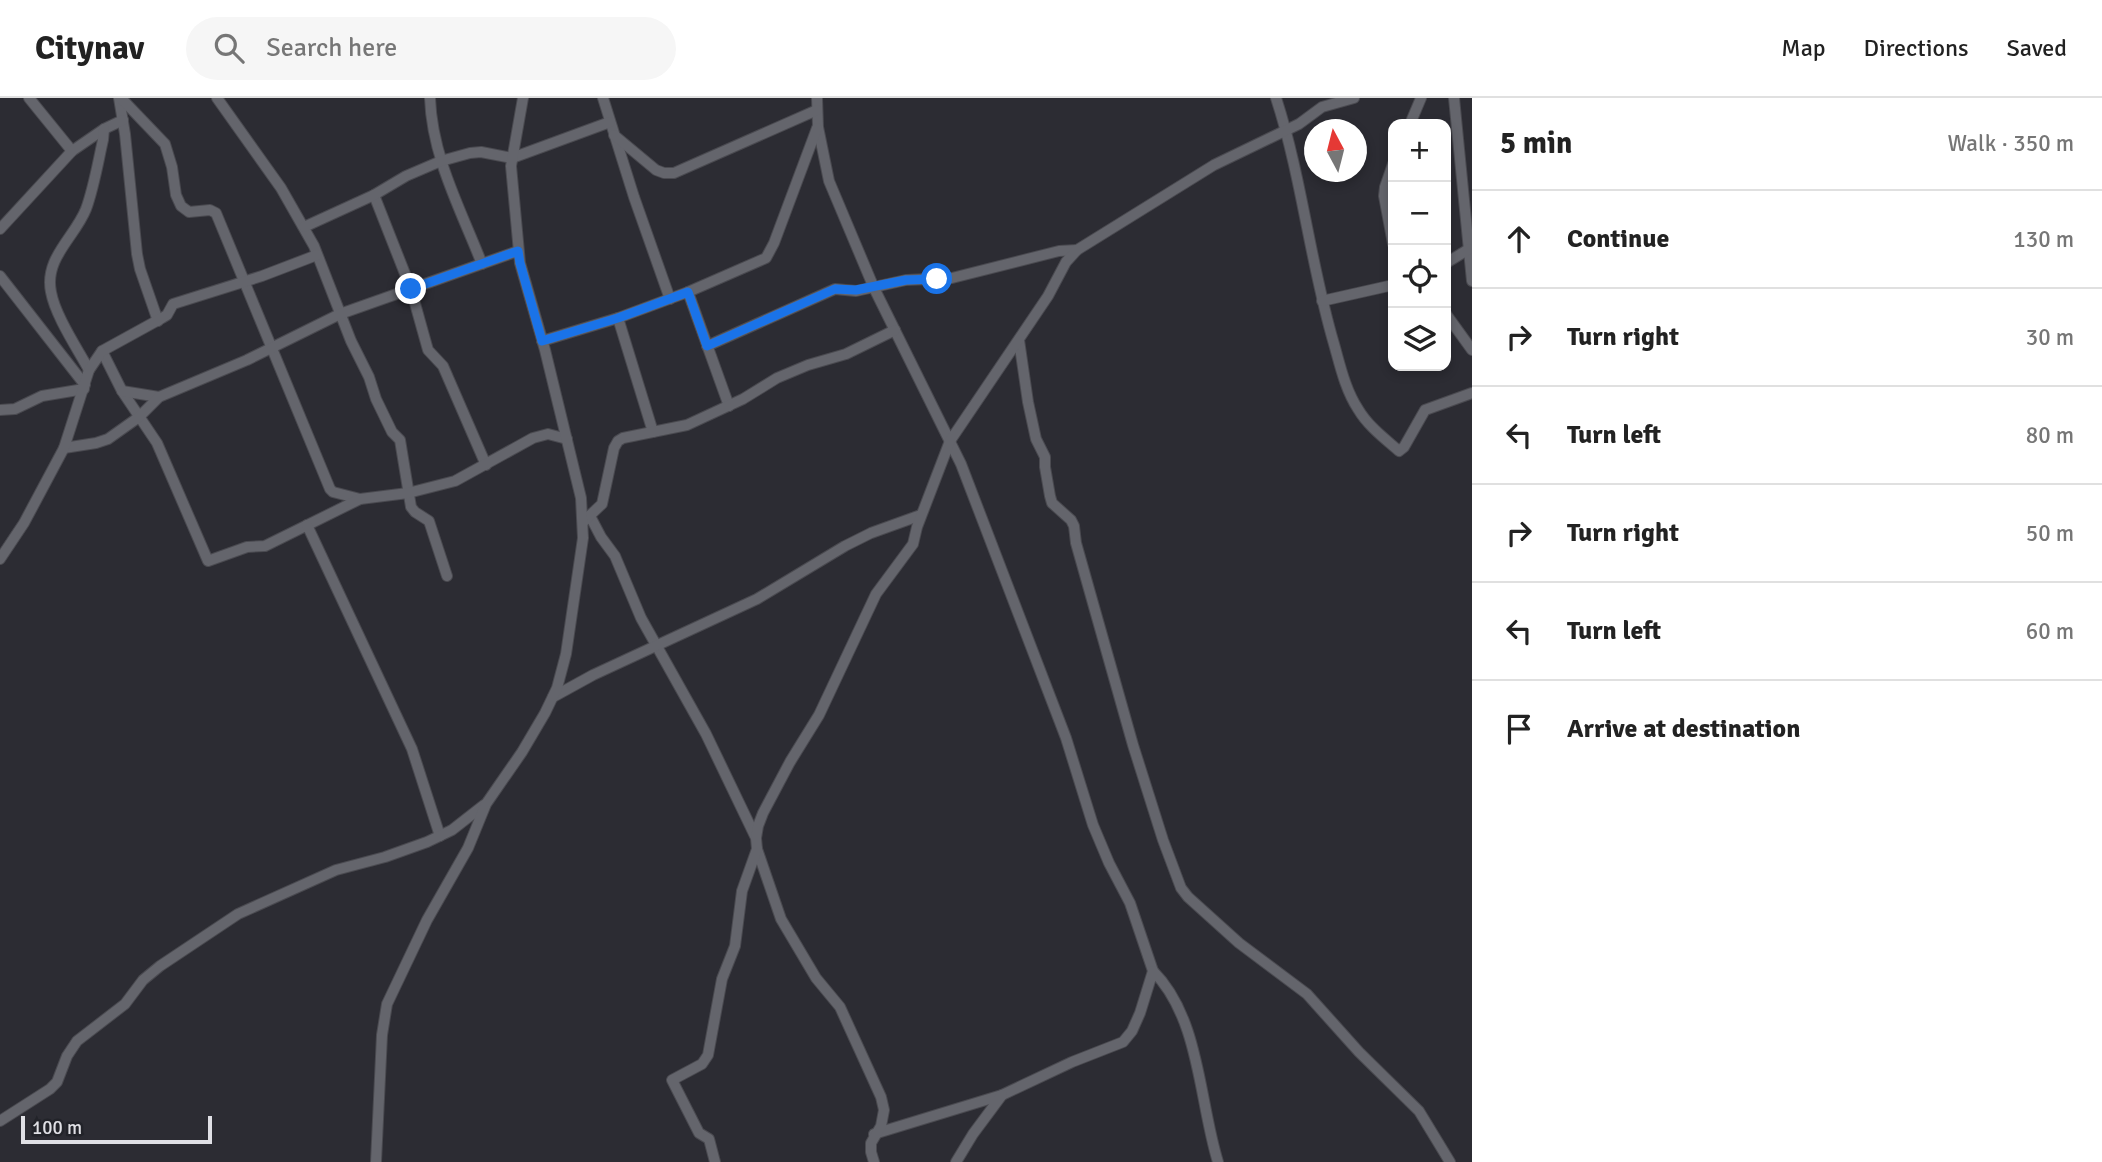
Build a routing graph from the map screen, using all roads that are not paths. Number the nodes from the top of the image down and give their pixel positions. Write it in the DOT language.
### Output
graph roads {
  1 [pos="29,98"];
  2 [pos="120,98"];
  3 [pos="217,98"];
  4 [pos="430,98"];
  5 [pos="523,98"];
  6 [pos="603,98"];
  7 [pos="1276,98"];
  8 [pos="1354,98"];
  9 [pos="1421,98"];
  10 [pos="1454,98"];
  11 [pos="817,104"];
  12 [pos="1412,119"];
  13 [pos="123,120"];
  14 [pos="610,122"];
  15 [pos="817,127"];
  16 [pos="104,128"];
  17 [pos="1286,130"];
  18 [pos="614,135"];
  19 [pos="72,150"];
  20 [pos="512,158"];
  21 [pos="441,161"];
  22 [pos="1388,178"];
  23 [pos="374,195"];
  24 [pos="1388,217"];
  25 [pos="304,227"];
  26 [pos="0,229"];
  27 [pos="1469,249"];
  28 [pos="1077,250"];
  29 [pos="518,251"];
  30 [pos="317,255"];
  31 [pos="1451,260"];
  32 [pos="482,264"];
  33 [pos="0,276"];
  34 [pos="1472,281"];
  35 [pos="244,282"];
  36 [pos="1388,286"];
  37 [pos="874,288"];
  38 [pos="411,289"];
  39 [pos="688,292"];
  40 [pos="670,299"];
  41 [pos="1322,301"];
  42 [pos="340,314"];
  43 [pos="618,318"];
  44 [pos="158,321"];
  45 [pos="1451,321"];
  46 [pos="895,330"];
  47 [pos="1019,340"];
  48 [pos="542,341"];
  49 [pos="707,346"];
  50 [pos="272,348"];
  51 [pos="1472,350"];
  52 [pos="102,351"];
  53 [pos="89,370"];
  54 [pos="85,387"];
  55 [pos="122,391"];
  56 [pos="1472,393"];
  57 [pos="159,397"];
  58 [pos="729,406"];
  59 [pos="0,410"];
  60 [pos="139,417"];
  61 [pos="653,432"];
  62 [pos="567,439"];
  63 [pos="950,441"];
  64 [pos="64,448"];
  65 [pos="486,465"];
  66 [pos="408,493"];
  67 [pos="360,499"];
  68 [pos="921,515"];
  69 [pos="587,518"];
  70 [pos="307,525"];
  71 [pos="0,559"];
  72 [pos="447,576"];
  73 [pos="656,646"];
  74 [pos="553,697"];
  75 [pos="486,804"];
  76 [pos="440,836"];
  77 [pos="756,844"];
  78 [pos="1153,971"];
  79 [pos="1002,1096"];
  80 [pos="0,1121"];
  81 [pos="874,1134"];
  82 [pos="376,1162"];
  83 [pos="715,1162"];
  84 [pos="874,1162"];
  85 [pos="956,1162"];
  86 [pos="1218,1162"];
  87 [pos="1450,1162"];
  1 -- 19 [label="street"];
  2 -- 13 [label="street"];
  2 -- 35 [label="street"];
  3 -- 25 [label="street"];
  4 -- 21 [label="street"];
  5 -- 20 [label="street"];
  6 -- 14 [label="street"];
  7 -- 17 [label="street"];
  8 -- 17 [label="street"];
  9 -- 12 [label="street"];
  10 -- 27 [label="street"];
  11 -- 15 [label="street"];
  11 -- 18 [label="street"];
  13 -- 16 [label="street"];
  13 -- 44 [label="street"];
  14 -- 18 [label="street"];
  14 -- 20 [label="street"];
  15 -- 37 [label="street"];
  15 -- 39 [label="street"];
  16 -- 19 [label="street"];
  16 -- 53 [label="street"];
  17 -- 28 [label="street"];
  17 -- 41 [label="street"];
  18 -- 40 [label="street"];
  19 -- 26 [label="street"];
  20 -- 21 [label="street"];
  20 -- 29 [label="street"];
  21 -- 23 [label="street"];
  21 -- 32 [label="street"];
  22 -- 24 [label="street"];
  23 -- 25 [label="street"];
  23 -- 38 [label="street"];
  25 -- 30 [label="street"];
  27 -- 31 [label="street"];
  27 -- 34 [label="street"];
  28 -- 37 [label="street"];
  28 -- 47 [label="street"];
  29 -- 32 [label="street"];
  29 -- 48 [label="street"];
  30 -- 35 [label="street"];
  30 -- 42 [label="street"];
  32 -- 38 [label="street"];
  33 -- 54 [label="street"];
  35 -- 44 [label="street"];
  35 -- 50 [label="street"];
  36 -- 41 [label="street"];
  37 -- 46 [label="street"];
  37 -- 49 [label="street"];
  38 -- 42 [label="street"];
  38 -- 65 [label="street"];
  39 -- 40 [label="street"];
  39 -- 49 [label="street"];
  40 -- 43 [label="street"];
  41 -- 56 [label="street"];
  42 -- 50 [label="street"];
  42 -- 66 [label="street"];
  43 -- 48 [label="street"];
  43 -- 61 [label="street"];
  44 -- 52 [label="street"];
  45 -- 51 [label="street"];
  46 -- 58 [label="street"];
  46 -- 63 [label="street"];
  47 -- 63 [label="street"];
  47 -- 87 [label="street"];
  48 -- 62 [label="street"];
  49 -- 58 [label="street"];
  50 -- 57 [label="street"];
  50 -- 67 [label="street"];
  52 -- 53 [label="street"];
  52 -- 55 [label="street"];
  53 -- 54 [label="street"];
  54 -- 59 [label="street"];
  54 -- 64 [label="street"];
  55 -- 57 [label="street"];
  55 -- 60 [label="street"];
  57 -- 60 [label="street"];
  58 -- 61 [label="street"];
  60 -- 64 [label="street"];
  60 -- 70 [label="street"];
  61 -- 69 [label="street"];
  62 -- 65 [label="street"];
  62 -- 69 [label="street"];
  63 -- 68 [label="street"];
  63 -- 78 [label="street"];
  64 -- 71 [label="street"];
  65 -- 66 [label="street"];
  66 -- 67 [label="street"];
  66 -- 72 [label="street"];
  67 -- 70 [label="street"];
  68 -- 73 [label="street"];
  68 -- 77 [label="street"];
  69 -- 73 [label="street"];
  69 -- 74 [label="street"];
  70 -- 76 [label="street"];
  73 -- 74 [label="street"];
  73 -- 77 [label="street"];
  74 -- 75 [label="street"];
  75 -- 76 [label="street"];
  75 -- 82 [label="street"];
  76 -- 80 [label="street"];
  77 -- 81 [label="street"];
  77 -- 83 [label="street"];
  78 -- 79 [label="street"];
  78 -- 86 [label="street"];
  79 -- 81 [label="street"];
  79 -- 85 [label="street"];
  81 -- 84 [label="street"];
}
